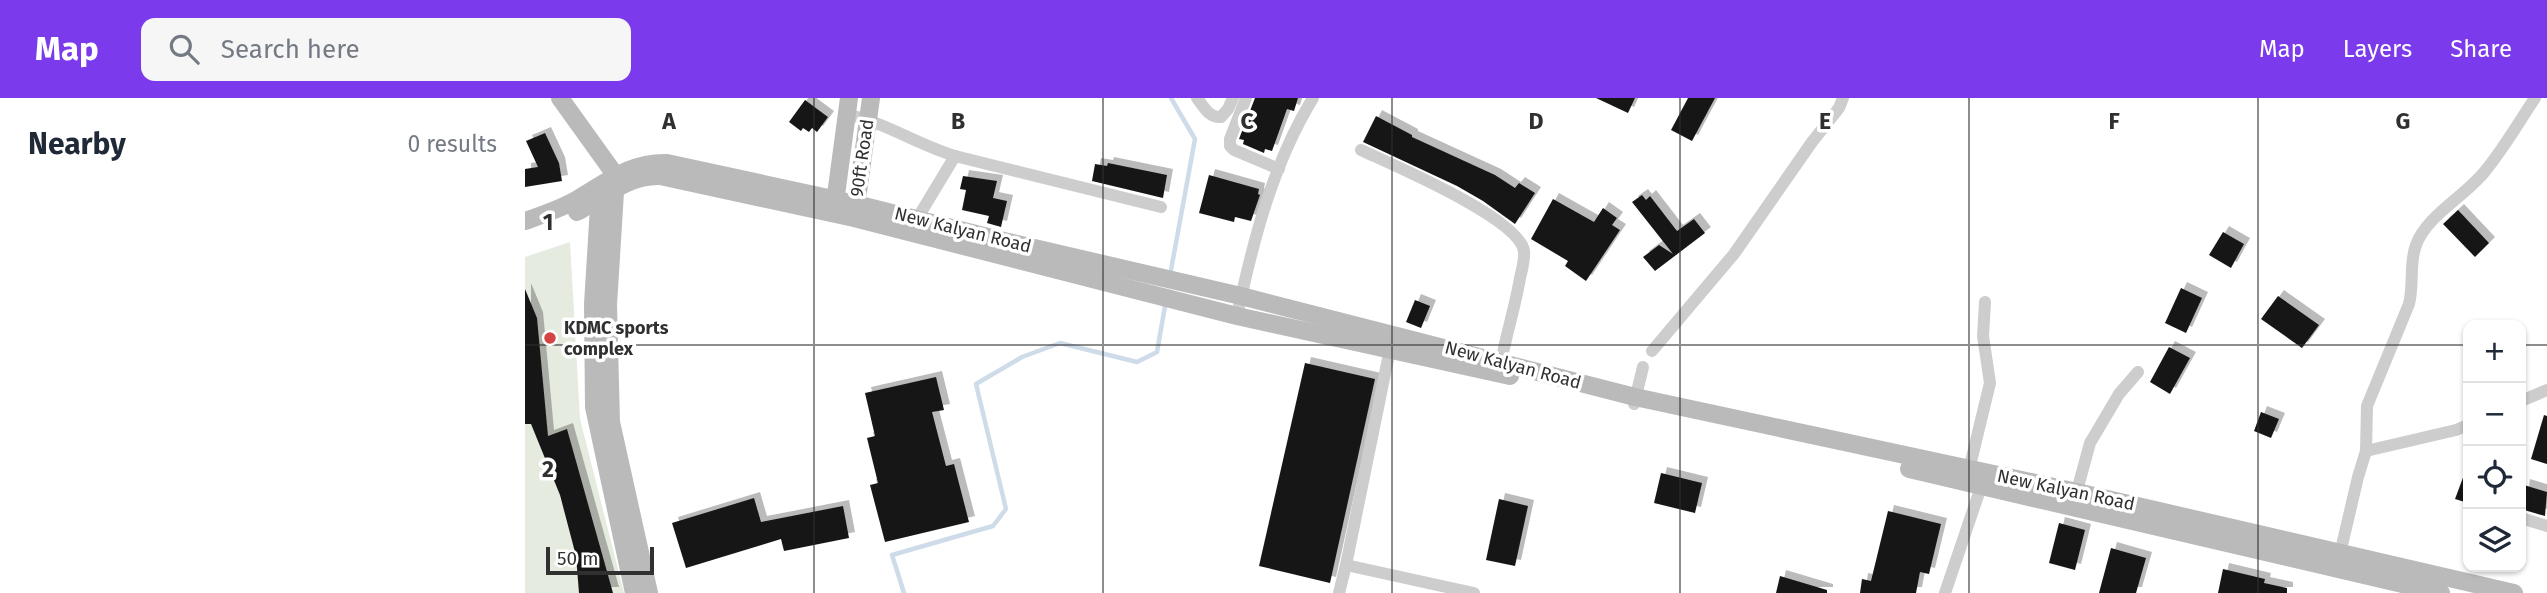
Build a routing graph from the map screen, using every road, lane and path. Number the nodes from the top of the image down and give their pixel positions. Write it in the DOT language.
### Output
graph roads {
  1 [pos="561,98"];
  2 [pos="871,98"];
  3 [pos="1197,98"];
  4 [pos="1233,98"];
  5 [pos="1246,98"];
  6 [pos="1313,98"];
  7 [pos="1843,98"];
  8 [pos="2535,98"];
  9 [pos="847,106"];
  10 [pos="867,118"];
  11 [pos="1361,150"];
  12 [pos="955,156"];
  13 [pos="1279,169"];
  14 [pos="607,182"];
  15 [pos="834,206"];
  16 [pos="1161,207"];
  17 [pos="855,211"];
  18 [pos="917,219"];
  19 [pos="525,221"];
  20 [pos="525,233"];
  21 [pos="1003,249"];
  22 [pos="1241,296"];
  23 [pos="1986,302"];
  24 [pos="1237,316"];
  25 [pos="1392,342"];
  26 [pos="1652,351"];
  27 [pos="1643,367"];
  28 [pos="1500,368"];
  29 [pos="2138,372"];
  30 [pos="2547,390"];
  31 [pos="2526,399"];
  32 [pos="1634,401"];
  33 [pos="2463,427"];
  34 [pos="610,449"];
  35 [pos="2366,451"];
  36 [pos="1861,452"];
  37 [pos="1976,477"];
  38 [pos="2075,500"];
  39 [pos="2526,520"];
  40 [pos="2547,526"];
  41 [pos="2339,561"];
  42 [pos="1346,565"];
  43 [pos="634,593"];
  44 [pos="649,593"];
  45 [pos="1339,593"];
  46 [pos="1473,593"];
  47 [pos="1945,593"];
  48 [pos="2441,593"];
  49 [pos="2514,593"];
  1 -- 14 [label="street"];
  2 -- 10 [label="street, 90ft Road"];
  3 -- 4 [label="street"];
  5 -- 13 [label="street"];
  6 -- 13 [label="street"];
  7 -- 26 [label="street"];
  8 -- 35 [label="street"];
  9 -- 10 [label="street"];
  9 -- 15 [label="street, 90ft Road"];
  10 -- 12 [label="street"];
  10 -- 17 [label="street, 90ft Road"];
  11 -- 28 [label="street"];
  12 -- 16 [label="street"];
  12 -- 18 [label="street"];
  13 -- 22 [label="street"];
  14 -- 15 [label="street, New Kalyan Road"];
  14 -- 19 [label="street, New Kalyan Road"];
  14 -- 20 [label="street, New Kalyan Road"];
  14 -- 34 [label="street"];
  15 -- 17 [label="street, New Kalyan Road"];
  17 -- 18 [label="street, New Kalyan Road"];
  17 -- 21 [label="street, New Kalyan Road"];
  18 -- 21 [label="street, New Kalyan Road"];
  21 -- 22 [label="street, New Kalyan Road"];
  21 -- 24 [label="street, New Kalyan Road"];
  22 -- 24 [label="street"];
  22 -- 25 [label="street, New Kalyan Road"];
  23 -- 37 [label="street"];
  24 -- 25 [label="street, New Kalyan Road"];
  25 -- 28 [label="street, New Kalyan Road"];
  25 -- 42 [label="street"];
  27 -- 32 [label="street"];
  28 -- 32 [label="street, New Kalyan Road"];
  29 -- 38 [label="street"];
  30 -- 31 [label="street"];
  32 -- 36 [label="street, New Kalyan Road"];
  32 -- 36 [label="street, New Kalyan Road"];
  33 -- 35 [label="street"];
  34 -- 43 [label="street"];
  34 -- 44 [label="street"];
  35 -- 41 [label="street"];
  36 -- 37 [label="street"];
  37 -- 38 [label="street"];
  37 -- 47 [label="street"];
  38 -- 41 [label="street"];
  39 -- 40 [label="street"];
  41 -- 48 [label="street"];
  41 -- 49 [label="street"];
  42 -- 45 [label="street"];
  42 -- 46 [label="street"];
}
